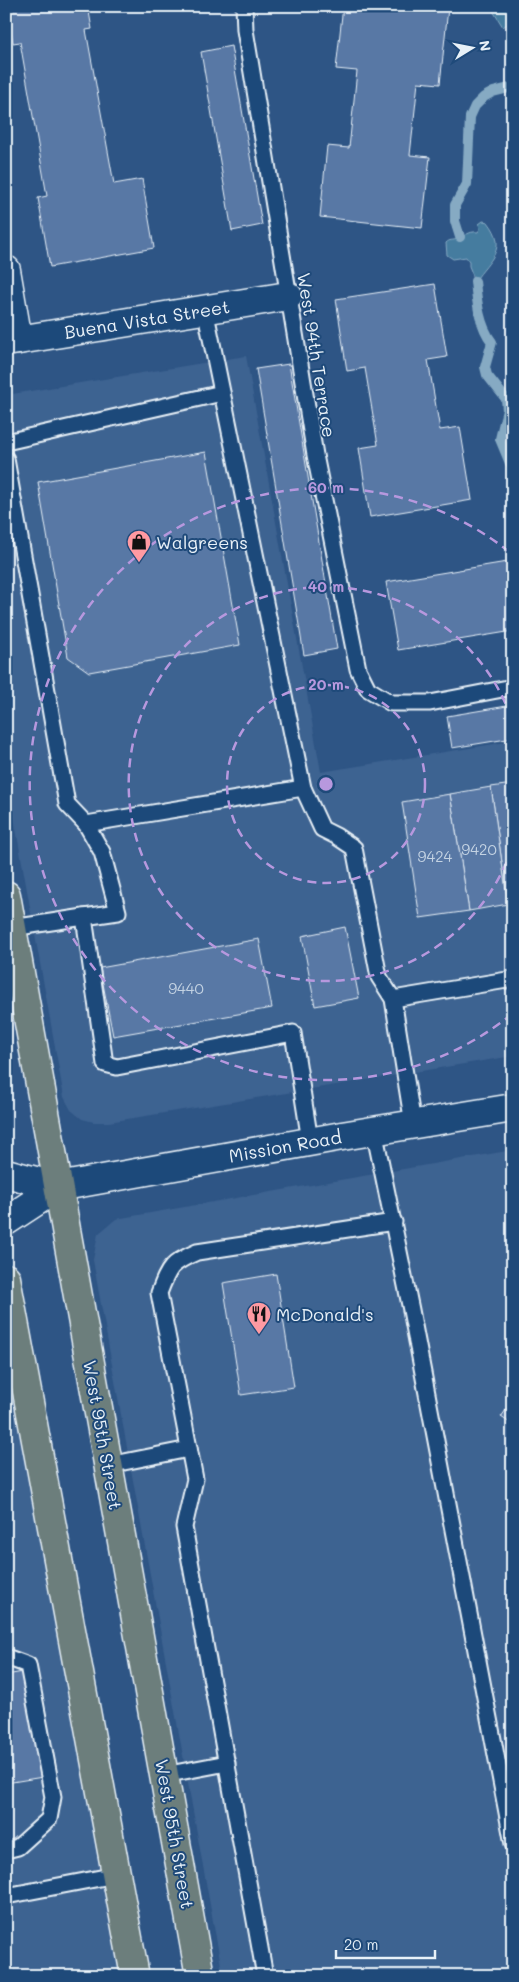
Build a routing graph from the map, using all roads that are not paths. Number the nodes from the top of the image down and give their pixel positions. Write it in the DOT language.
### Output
graph roads {
  1 [pos="244,6"];
  2 [pos="6,270"];
  3 [pos="288,296"];
  4 [pos="205,309"];
  5 [pos="12,341"];
  6 [pos="222,393"];
  7 [pos="6,442"];
  8 [pos="6,459"];
  9 [pos="13,534"];
  10 [pos="513,687"];
  11 [pos="304,788"];
  12 [pos="86,824"];
  13 [pos="6,895"];
  14 [pos="84,917"];
  15 [pos="12,928"];
  16 [pos="513,979"];
  17 [pos="393,999"];
  18 [pos="513,1108"];
  19 [pos="413,1124"];
  20 [pos="374,1130"];
  21 [pos="310,1142"];
  22 [pos="6,1173"];
  23 [pos="58,1188"];
  24 [pos="6,1221"];
  25 [pos="394,1222"];
  26 [pos="6,1278"];
  27 [pos="189,1449"];
  28 [pos="109,1465"];
  29 [pos="6,1657"];
  30 [pos="227,1763"];
  31 [pos="164,1775"];
  32 [pos="513,1844"];
  33 [pos="6,1850"];
  34 [pos="116,1875"];
  35 [pos="6,1896"];
  36 [pos="135,1976"];
  37 [pos="200,1976"];
  38 [pos="265,1976"];
  1 -- 3 [label="lane, West 94th Terrace"];
  2 -- 5 [label="main road"];
  3 -- 4 [label="main road, Buena Vista Street"];
  3 -- 10 [label="lane, West 94th Terrace"];
  4 -- 5 [label="main road, Buena Vista Street"];
  4 -- 6 [label="lane"];
  6 -- 7 [label="lane"];
  6 -- 11 [label="lane"];
  8 -- 9 [label="lane"];
  9 -- 12 [label="lane"];
  11 -- 12 [label="lane"];
  11 -- 17 [label="lane"];
  12 -- 14 [label="lane"];
  13 -- 15 [label="main road, West 95th Street"];
  14 -- 15 [label="lane"];
  14 -- 21 [label="lane"];
  15 -- 23 [label="main road, West 95th Street"];
  16 -- 17 [label="lane"];
  17 -- 19 [label="lane"];
  18 -- 19 [label="main road, Mission Road"];
  19 -- 20 [label="main road, Mission Road"];
  20 -- 21 [label="main road, Mission Road"];
  20 -- 25 [label="lane"];
  21 -- 23 [label="main road, Mission Road"];
  22 -- 23 [label="main road, Mission Road"];
  23 -- 24 [label="main road, Mission Road"];
  23 -- 28 [label="main road, West 95th Street"];
  25 -- 27 [label="lane"];
  25 -- 32 [label="lane"];
  26 -- 34 [label="main road"];
  27 -- 28 [label="lane"];
  27 -- 30 [label="lane"];
  28 -- 31 [label="main road, West 95th Street"];
  29 -- 33 [label="lane"];
  30 -- 31 [label="lane"];
  30 -- 38 [label="lane"];
  31 -- 37 [label="main road, West 95th Street"];
  34 -- 35 [label="lane"];
  34 -- 36 [label="main road"];
}
